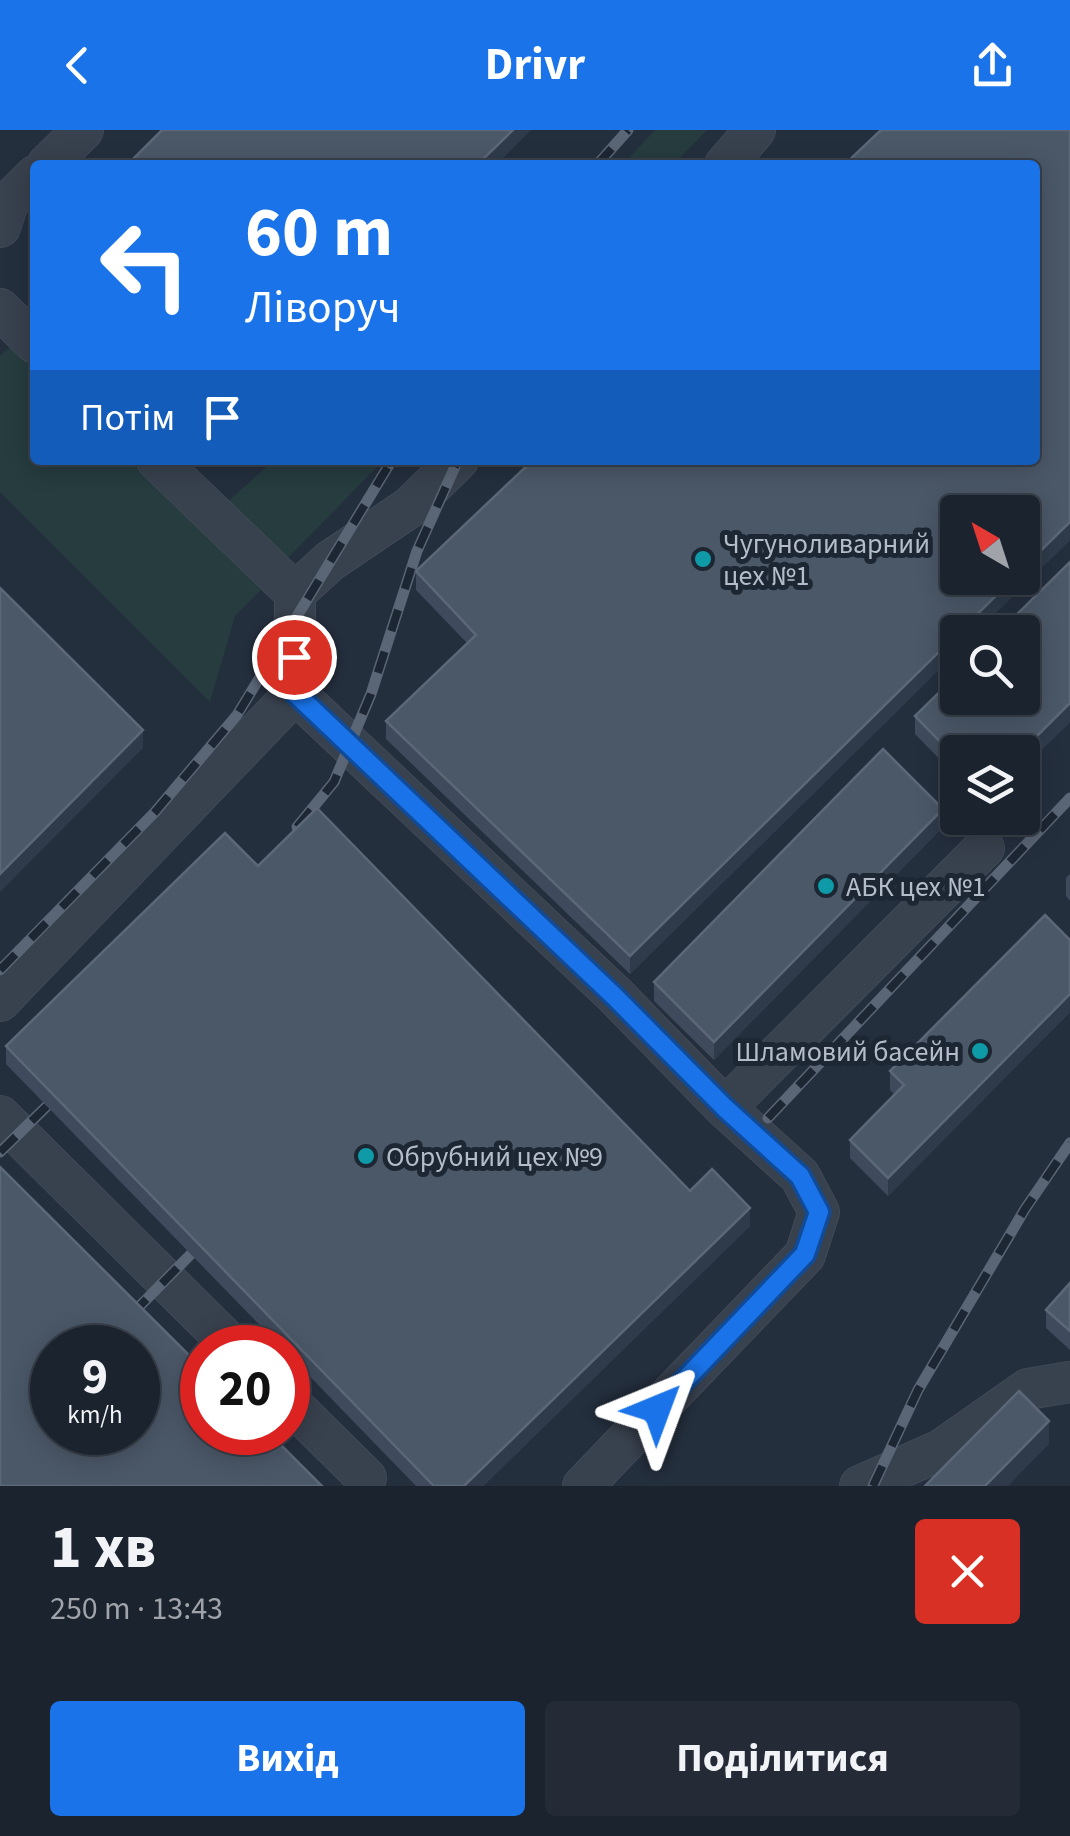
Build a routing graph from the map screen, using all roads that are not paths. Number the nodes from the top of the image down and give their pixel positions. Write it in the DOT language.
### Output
graph roads {
  1 [pos="82,130"];
  2 [pos="755,130"];
  3 [pos="52,160"];
  4 [pos="729,160"];
  5 [pos="30,181"];
  6 [pos="0,227"];
  7 [pos="162,465"];
  8 [pos="453,465"];
  9 [pos="294,593"];
  10 [pos="295,693"];
  11 [pos="984,848"];
  12 [pos="0,1001"];
  13 [pos="725,1108"];
  14 [pos="0,1116"];
  15 [pos="211,1325"];
  16 [pos="1070,1382"];
  17 [pos="310,1423"];
  18 [pos="366,1478"];
  19 [pos="582,1486"];
  20 [pos="860,1486"];
  1 -- 3 [label="lane"];
  2 -- 4 [label="lane"];
  5 -- 6 [label="lane"];
  7 -- 9 [label="lane"];
  8 -- 9 [label="lane"];
  9 -- 10 [label="lane"];
  10 -- 12 [label="lane"];
  10 -- 13 [label="lane"];
  11 -- 13 [label="lane"];
  13 -- 19 [label="lane"];
  14 -- 15 [label="lane"];
  16 -- 20 [label="lane"];
  17 -- 18 [label="lane"];
}
